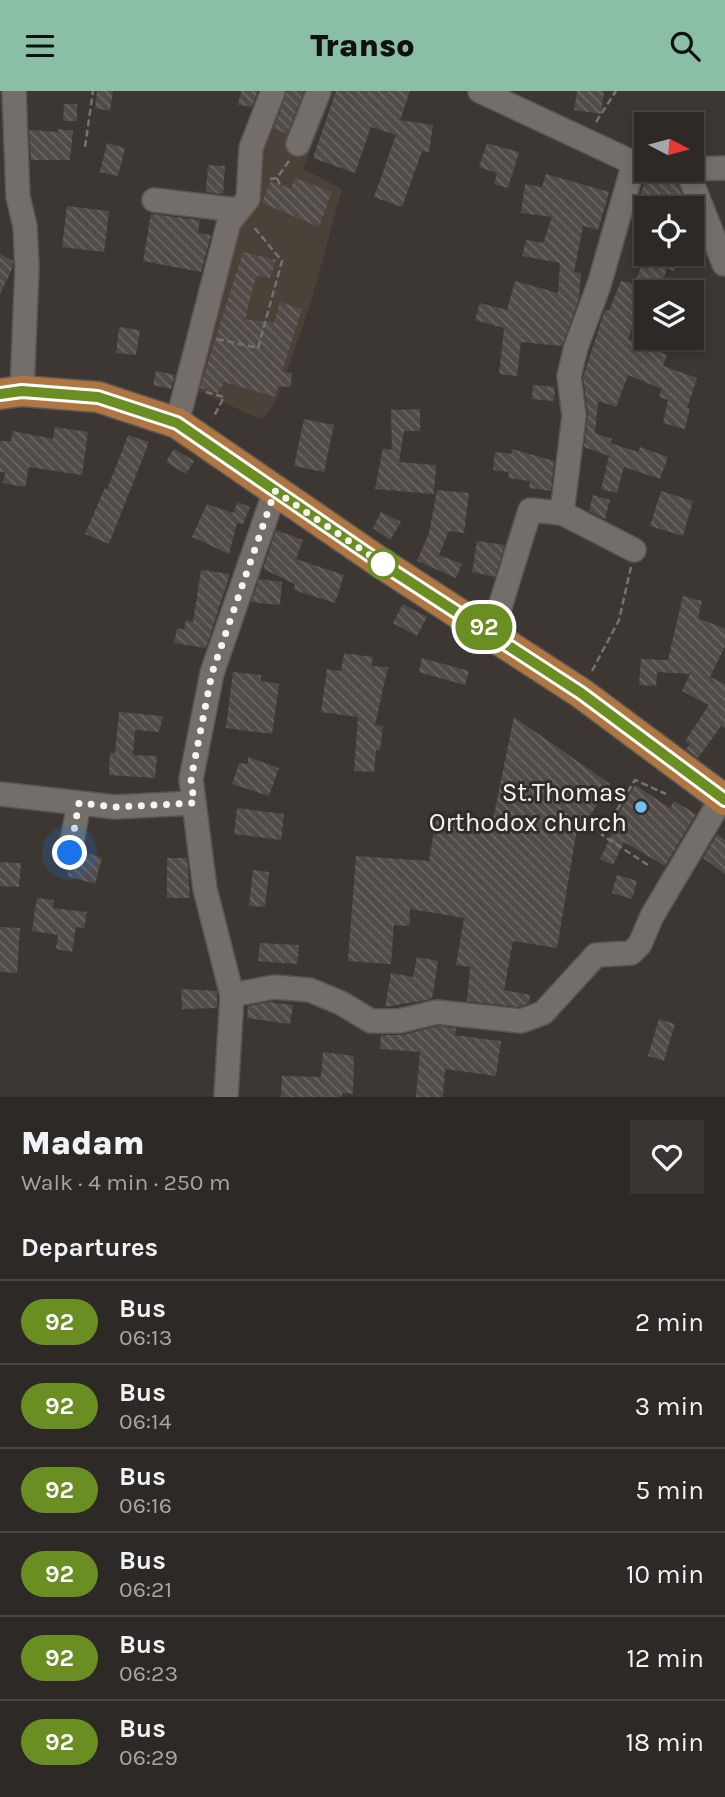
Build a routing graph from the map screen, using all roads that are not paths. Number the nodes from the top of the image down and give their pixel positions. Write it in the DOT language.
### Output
graph roads {
  1 [pos="14,91"];
  2 [pos="273,91"];
  3 [pos="319,91"];
  4 [pos="480,91"];
  5 [pos="298,144"];
  6 [pos="634,161"];
  7 [pos="725,168"];
  8 [pos="704,169"];
  9 [pos="634,182"];
  10 [pos="694,182"];
  11 [pos="155,200"];
  12 [pos="243,216"];
  13 [pos="724,264"];
  14 [pos="11,393"];
  15 [pos="177,423"];
  16 [pos="275,491"];
  17 [pos="562,513"];
  18 [pos="634,550"];
  19 [pos="485,628"];
  20 [pos="0,793"];
  21 [pos="724,799"];
  22 [pos="79,803"];
  23 [pos="194,803"];
  24 [pos="70,853"];
  25 [pos="232,995"];
  26 [pos="226,1097"];
  1 -- 14 [label="street"];
  2 -- 12 [label="street"];
  3 -- 5 [label="street"];
  4 -- 6 [label="street"];
  7 -- 8 [label="street"];
  9 -- 17 [label="street"];
  10 -- 13 [label="street"];
  11 -- 12 [label="street"];
  12 -- 15 [label="street"];
  14 -- 15 [label="main road"];
  15 -- 16 [label="main road"];
  16 -- 19 [label="main road"];
  16 -- 23 [label="street"];
  17 -- 18 [label="street"];
  17 -- 19 [label="street"];
  19 -- 21 [label="main road"];
  20 -- 22 [label="street"];
  21 -- 25 [label="street"];
  22 -- 23 [label="street"];
  22 -- 24 [label="street"];
  23 -- 25 [label="street"];
  25 -- 26 [label="street"];
}
